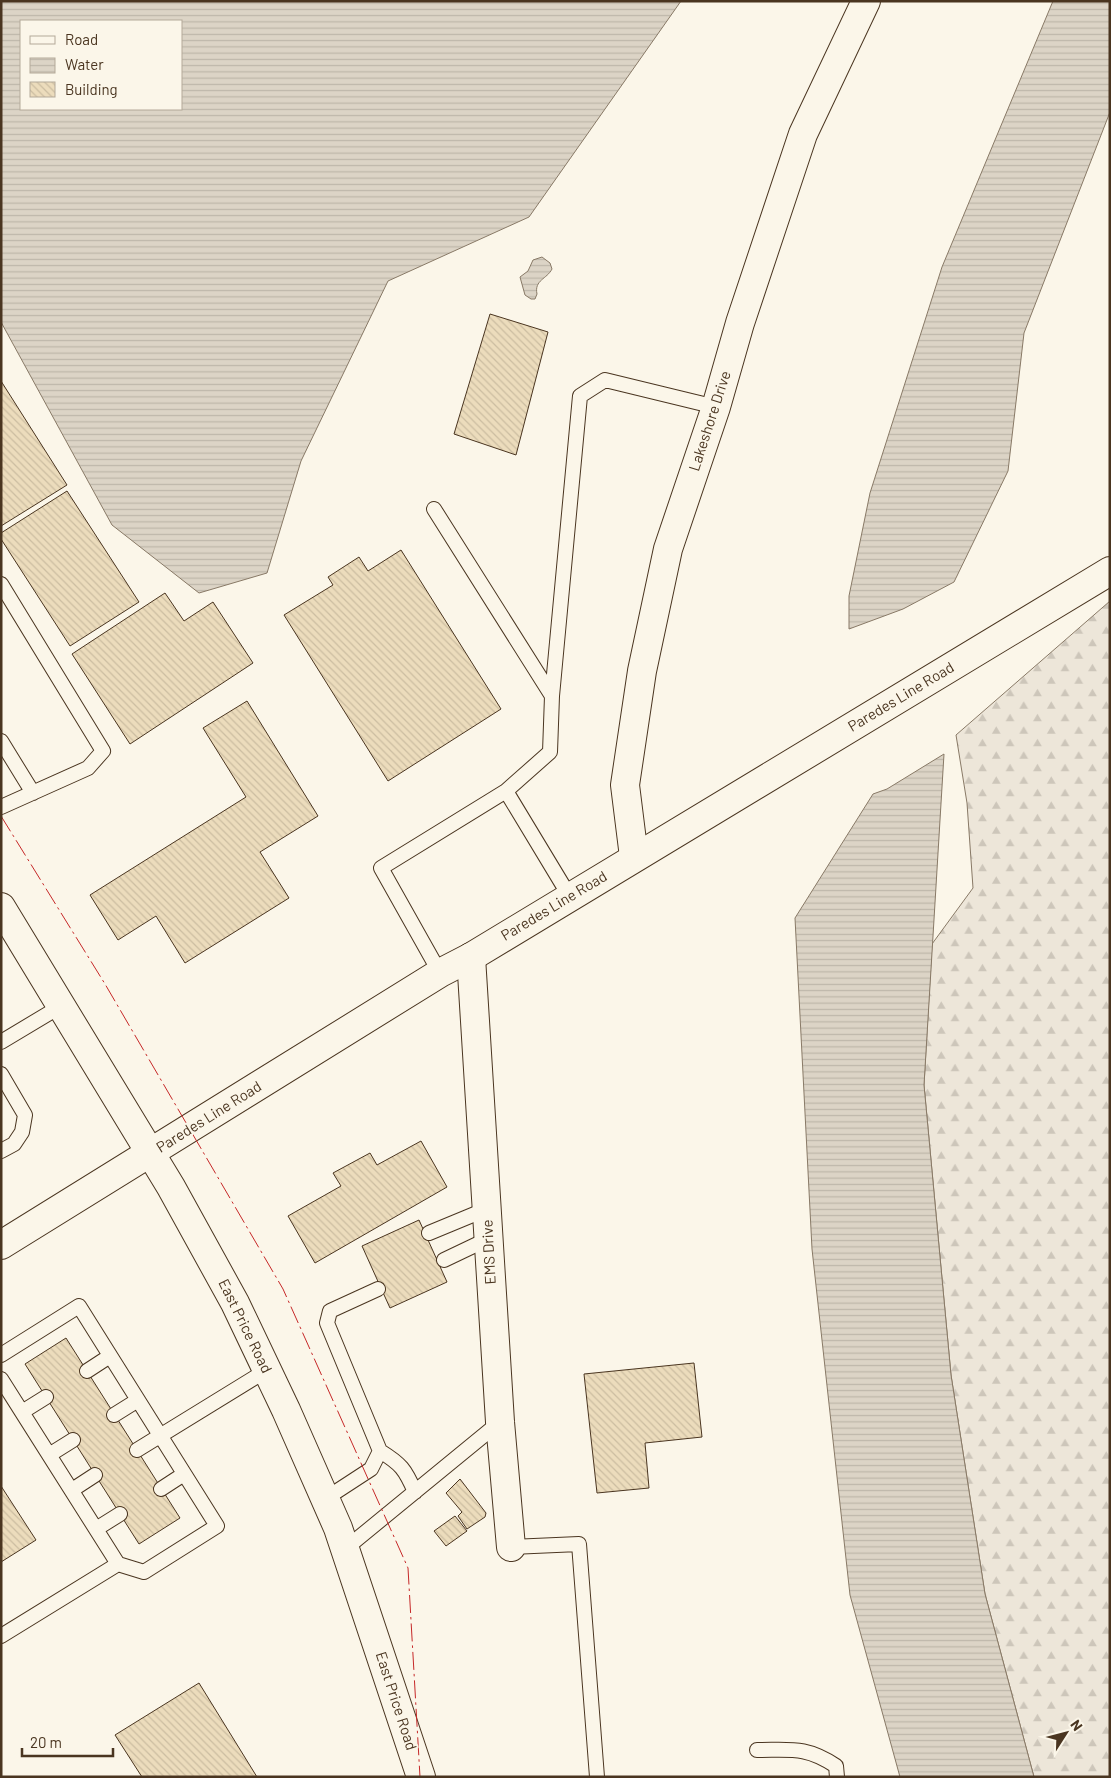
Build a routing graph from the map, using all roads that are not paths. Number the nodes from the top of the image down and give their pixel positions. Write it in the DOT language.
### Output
graph roads {
  1 [pos="866,1"];
  2 [pos="716,407"];
  3 [pos="434,509"];
  4 [pos="1110,571"];
  5 [pos="1,584"];
  6 [pos="552,696"];
  7 [pos="1,741"];
  8 [pos="506,791"];
  9 [pos="33,793"];
  10 [pos="1,807"];
  11 [pos="634,858"];
  12 [pos="570,897"];
  13 [pos="1,907"];
  14 [pos="471,957"];
  15 [pos="440,974"];
  16 [pos="61,1006"];
  17 [pos="1,1042"];
  18 [pos="1,1074"];
  19 [pos="1,1151"];
  20 [pos="150,1154"];
  21 [pos="487,1209"];
  22 [pos="429,1232"];
  23 [pos="488,1239"];
  24 [pos="1,1245"];
  25 [pos="444,1260"];
  26 [pos="378,1289"];
  27 [pos="1,1355"];
  28 [pos="110,1356"];
  29 [pos="267,1370"];
  30 [pos="87,1371"];
  31 [pos="1,1379"];
  32 [pos="46,1397"];
  33 [pos="138,1400"];
  34 [pos="22,1412"];
  35 [pos="114,1415"];
  36 [pos="500,1422"];
  37 [pos="160,1436"];
  38 [pos="73,1440"];
  39 [pos="137,1450"];
  40 [pos="380,1451"];
  41 [pos="49,1455"];
  42 [pos="184,1474"];
  43 [pos="95,1476"];
  44 [pos="161,1489"];
  45 [pos="72,1490"];
  46 [pos="415,1492"];
  47 [pos="325,1500"];
  48 [pos="120,1514"];
  49 [pos="96,1529"];
  50 [pos="511,1547"];
  51 [pos="345,1549"];
  52 [pos="118,1564"];
  53 [pos="1,1636"];
  54 [pos="757,1750"];
  55 [pos="421,1777"];
  56 [pos="597,1777"];
  57 [pos="837,1777"];
  1 -- 2 [label="main road, Lakeshore Drive"];
  2 -- 6 [label="lane"];
  2 -- 11 [label="main road, Lakeshore Drive"];
  3 -- 6 [label="lane"];
  4 -- 11 [label="main road, Paredes Line Road"];
  5 -- 9 [label="lane"];
  6 -- 8 [label="lane"];
  7 -- 9 [label="lane"];
  8 -- 12 [label="lane"];
  8 -- 15 [label="lane"];
  9 -- 10 [label="lane"];
  11 -- 12 [label="main road, Paredes Line Road"];
  12 -- 14 [label="main road, Paredes Line Road"];
  13 -- 16 [label="main road, East Price Road"];
  14 -- 15 [label="main road, Paredes Line Road"];
  14 -- 21 [label="main road, EMS Drive"];
  15 -- 20 [label="main road, Paredes Line Road"];
  16 -- 17 [label="lane"];
  16 -- 20 [label="main road, East Price Road"];
  18 -- 19 [label="lane"];
  20 -- 24 [label="main road, Paredes Line Road"];
  20 -- 29 [label="main road, East Price Road"];
  21 -- 22 [label="lane"];
  21 -- 23 [label="main road, EMS Drive"];
  23 -- 25 [label="lane"];
  23 -- 36 [label="main road, EMS Drive"];
  26 -- 40 [label="lane"];
  27 -- 28 [label="lane"];
  28 -- 30 [label="lane"];
  28 -- 33 [label="lane"];
  29 -- 37 [label="lane"];
  29 -- 47 [label="main road, East Price Road"];
  31 -- 34 [label="lane"];
  32 -- 34 [label="lane"];
  33 -- 35 [label="lane"];
  33 -- 37 [label="lane"];
  34 -- 41 [label="lane"];
  36 -- 46 [label="lane"];
  36 -- 50 [label="main road, EMS Drive"];
  37 -- 39 [label="lane"];
  37 -- 42 [label="lane"];
  38 -- 41 [label="lane"];
  40 -- 46 [label="lane"];
  40 -- 47 [label="lane"];
  41 -- 45 [label="lane"];
  42 -- 44 [label="lane"];
  42 -- 52 [label="lane"];
  43 -- 45 [label="lane"];
  45 -- 49 [label="lane"];
  46 -- 51 [label="lane"];
  47 -- 51 [label="main road, East Price Road"];
  48 -- 49 [label="lane"];
  49 -- 52 [label="lane"];
  50 -- 56 [label="lane"];
  51 -- 55 [label="main road, East Price Road"];
  52 -- 53 [label="lane"];
  54 -- 57 [label="lane"];
}
